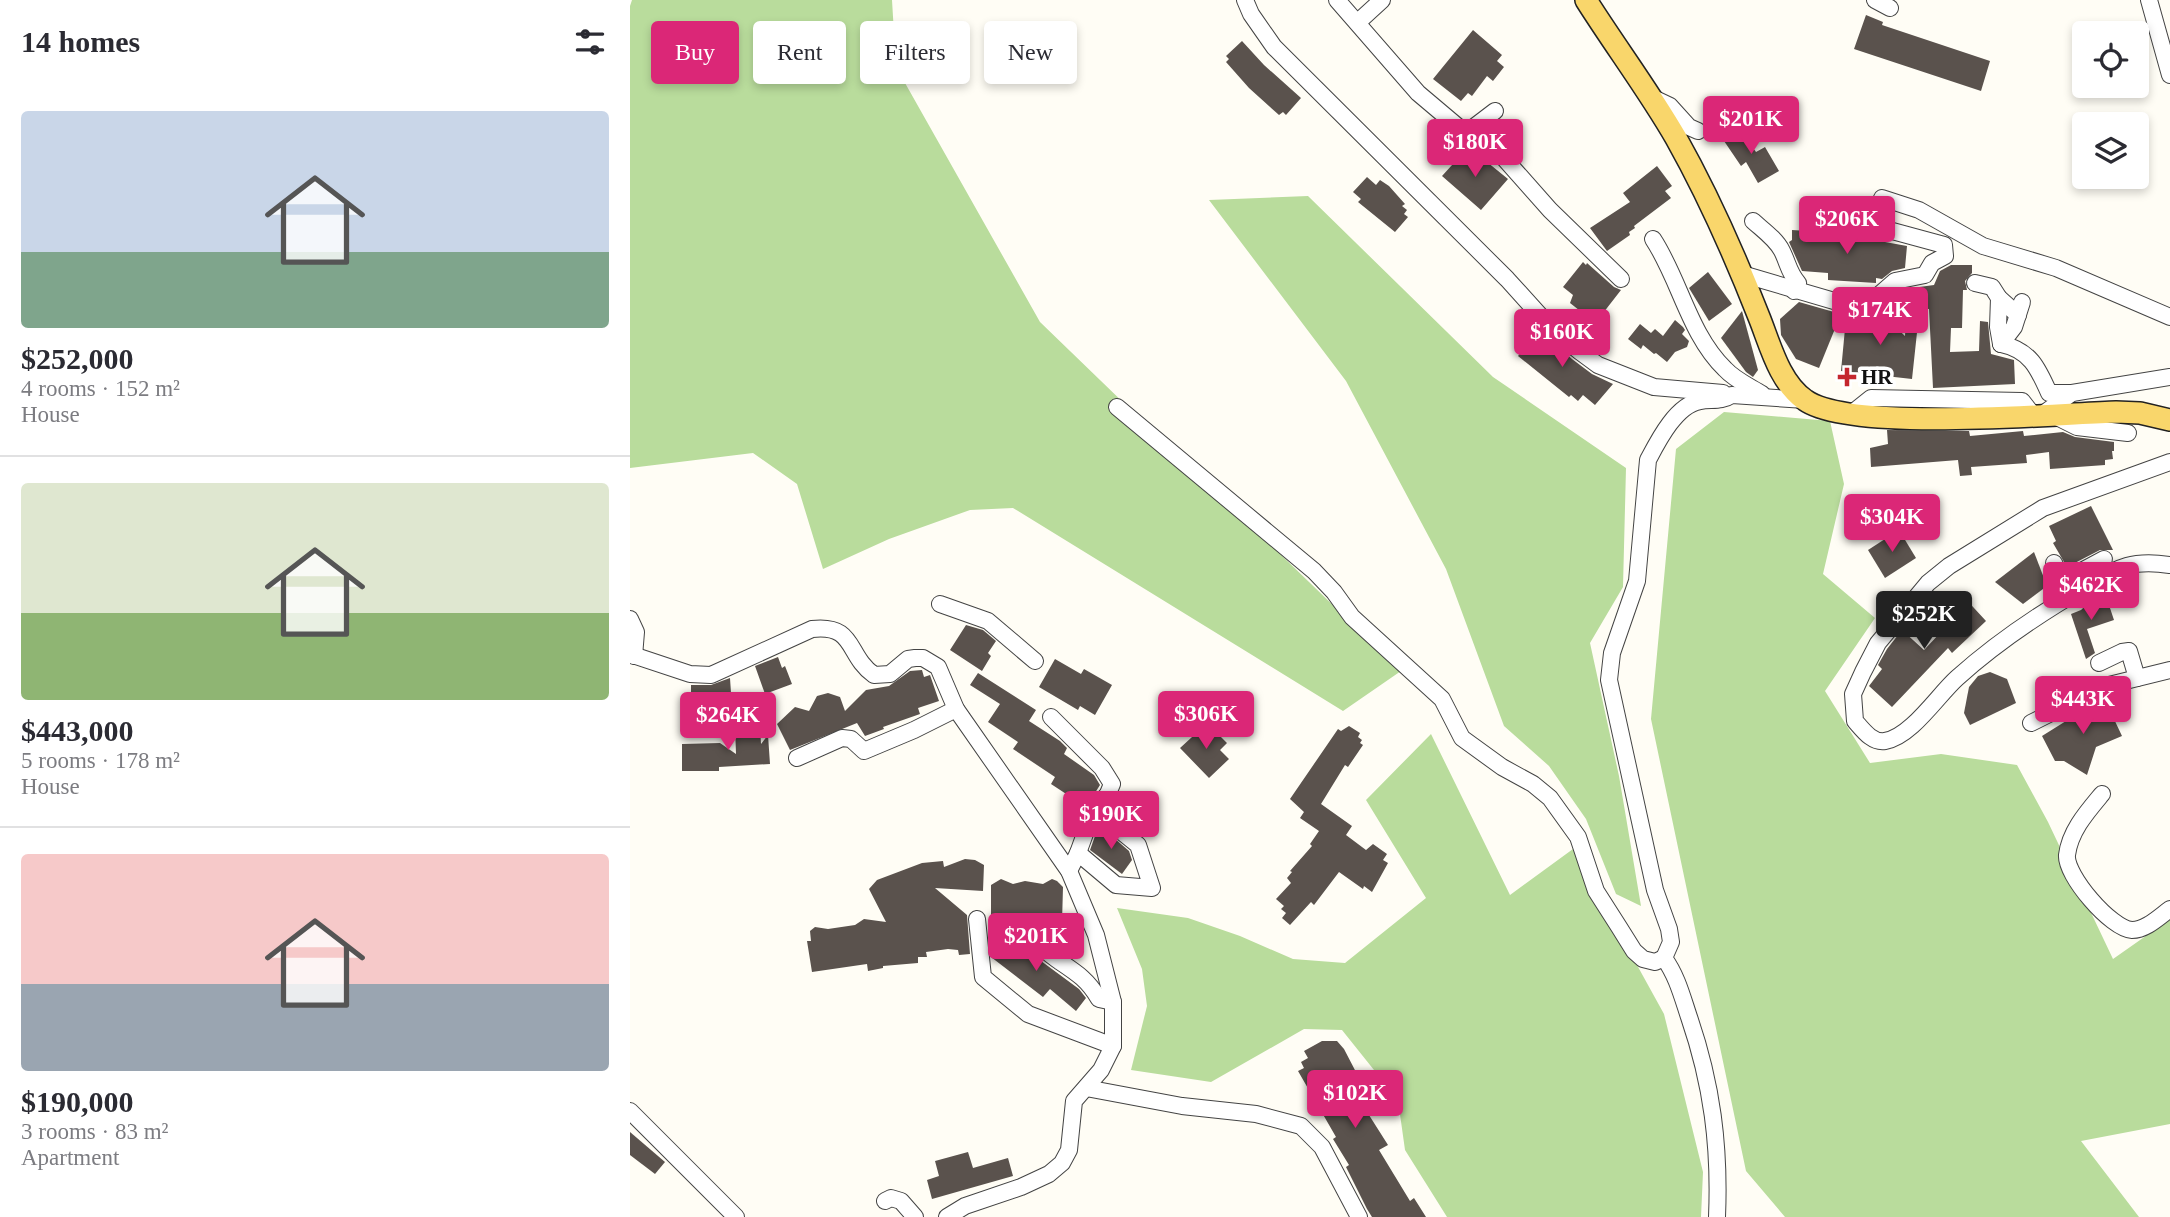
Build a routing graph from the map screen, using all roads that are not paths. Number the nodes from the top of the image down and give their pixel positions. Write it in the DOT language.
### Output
graph roads {
  1 [pos="1245,0"];
  2 [pos="1382,0"];
  3 [pos="1586,0"];
  4 [pos="1875,0"];
  5 [pos="2149,0"];
  6 [pos="1344,2"];
  7 [pos="1890,8"];
  8 [pos="1358,22"];
  9 [pos="2170,75"];
  10 [pos="1649,96"];
  11 [pos="1495,111"];
  12 [pos="1463,131"];
  13 [pos="1698,131"];
  14 [pos="1882,198"];
  15 [pos="1753,221"];
  16 [pos="1885,229"];
  17 [pos="1653,239"];
  18 [pos="1742,274"];
  19 [pos="1621,279"];
  20 [pos="1975,283"];
  21 [pos="1794,291"];
  22 [pos="1999,298"];
  23 [pos="2170,317"];
  24 [pos="2001,344"];
  25 [pos="2170,377"];
  26 [pos="2072,393"];
  27 [pos="1732,394"];
  28 [pos="1764,395"];
  29 [pos="1805,400"];
  30 [pos="1117,407"];
  31 [pos="2042,414"];
  32 [pos="2170,420"];
  33 [pos="2128,433"];
  34 [pos="2170,462"];
  35 [pos="2104,559"];
  36 [pos="2054,563"];
  37 [pos="2170,565"];
  38 [pos="2066,588"];
  39 [pos="940,604"];
  40 [pos="630,619"];
  41 [pos="632,655"];
  42 [pos="1035,661"];
  43 [pos="2099,663"];
  44 [pos="2170,670"];
  45 [pos="2137,678"];
  46 [pos="956,709"];
  47 [pos="1051,717"];
  48 [pos="2031,723"];
  49 [pos="797,758"];
  50 [pos="2102,794"];
  51 [pos="1107,796"];
  52 [pos="1077,853"];
  53 [pos="1069,871"];
  54 [pos="2170,909"];
  55 [pos="977,919"];
  56 [pos="1018,933"];
  57 [pos="1664,958"];
  58 [pos="1113,1002"];
  59 [pos="1114,1046"];
  60 [pos="1086,1088"];
  61 [pos="630,1111"];
  62 [pos="886,1201"];
  63 [pos="736,1217"];
  64 [pos="915,1217"];
  65 [pos="947,1217"];
  66 [pos="1359,1217"];
  67 [pos="1717,1217"];
  1 -- 27 [label="street"];
  2 -- 8 [label="street"];
  3 -- 10 [label="main road"];
  4 -- 7 [label="street"];
  5 -- 9 [label="street"];
  6 -- 8 [label="street"];
  8 -- 12 [label="street"];
  10 -- 13 [label="street"];
  10 -- 18 [label="main road"];
  11 -- 12 [label="street"];
  12 -- 19 [label="street"];
  14 -- 23 [label="street"];
  15 -- 21 [label="street"];
  16 -- 21 [label="street"];
  17 -- 28 [label="street"];
  18 -- 21 [label="street"];
  18 -- 29 [label="main road"];
  20 -- 22 [label="street"];
  22 -- 24 [label="street"];
  22 -- 24 [label="street"];
  24 -- 26 [label="street"];
  25 -- 26 [label="street"];
  26 -- 31 [label="street"];
  27 -- 28 [label="street"];
  27 -- 57 [label="street"];
  28 -- 29 [label="street"];
  29 -- 31 [label="main road"];
  30 -- 57 [label="street"];
  31 -- 32 [label="main road"];
  31 -- 33 [label="street"];
  34 -- 38 [label="street"];
  35 -- 38 [label="street"];
  36 -- 38 [label="street"];
  37 -- 38 [label="street"];
  39 -- 42 [label="street"];
  40 -- 41 [label="street"];
  41 -- 46 [label="street"];
  43 -- 45 [label="street"];
  44 -- 45 [label="street"];
  45 -- 48 [label="street"];
  46 -- 49 [label="street"];
  46 -- 53 [label="street"];
  47 -- 51 [label="street"];
  50 -- 54 [label="street"];
  51 -- 52 [label="street"];
  51 -- 52 [label="street"];
  52 -- 53 [label="street"];
  53 -- 58 [label="street"];
  55 -- 59 [label="street"];
  56 -- 58 [label="street"];
  57 -- 67 [label="street"];
  58 -- 59 [label="street"];
  59 -- 60 [label="street"];
  60 -- 65 [label="street"];
  60 -- 66 [label="street"];
  61 -- 63 [label="street"];
  62 -- 64 [label="street"];
}
